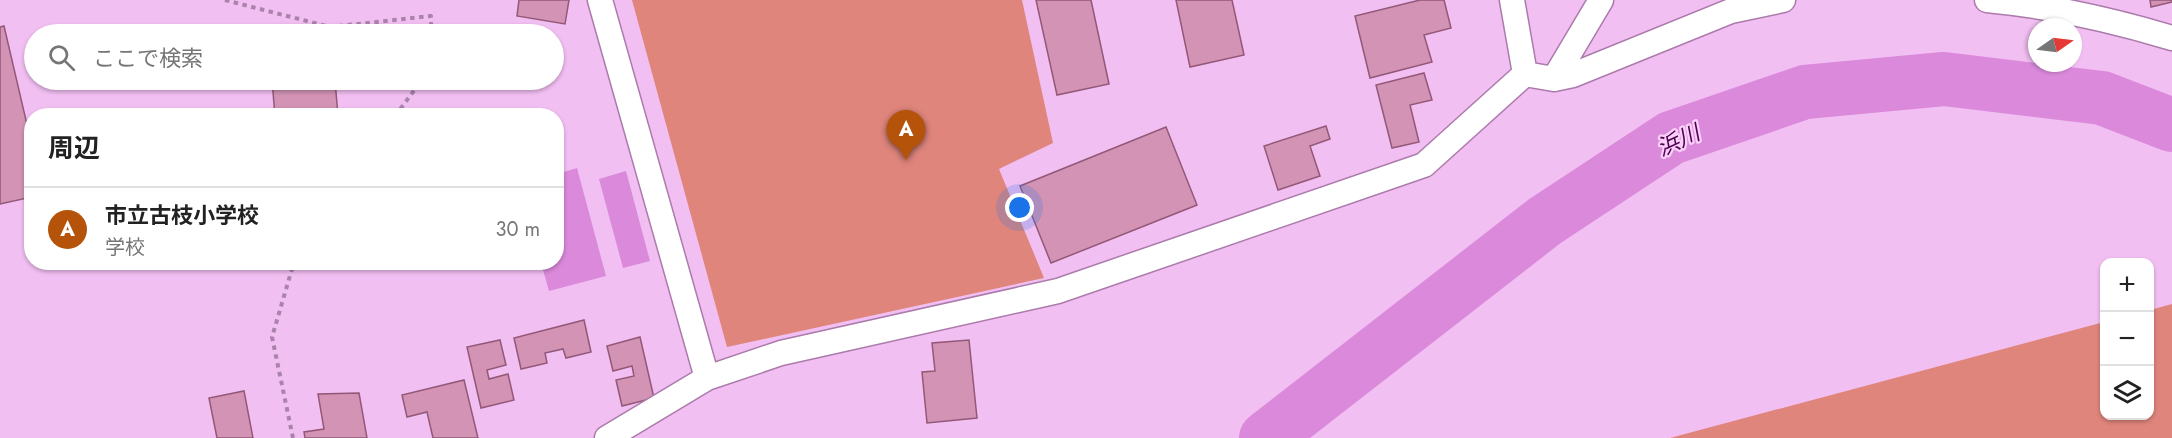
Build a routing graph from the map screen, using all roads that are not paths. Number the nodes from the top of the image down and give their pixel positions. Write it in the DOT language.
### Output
graph roads {
  1 [pos="600,0"];
  2 [pos="1512,0"];
  3 [pos="1600,0"];
  4 [pos="1783,0"];
  5 [pos="1987,0"];
  6 [pos="2172,38"];
  7 [pos="1526,74"];
  8 [pos="1554,79"];
  9 [pos="707,378"];
  10 [pos="606,438"];
  1 -- 9 [label="street"];
  2 -- 7 [label="street"];
  3 -- 8 [label="street"];
  4 -- 8 [label="street"];
  5 -- 6 [label="street"];
  7 -- 8 [label="street"];
  7 -- 9 [label="street"];
  9 -- 10 [label="street"];
}
